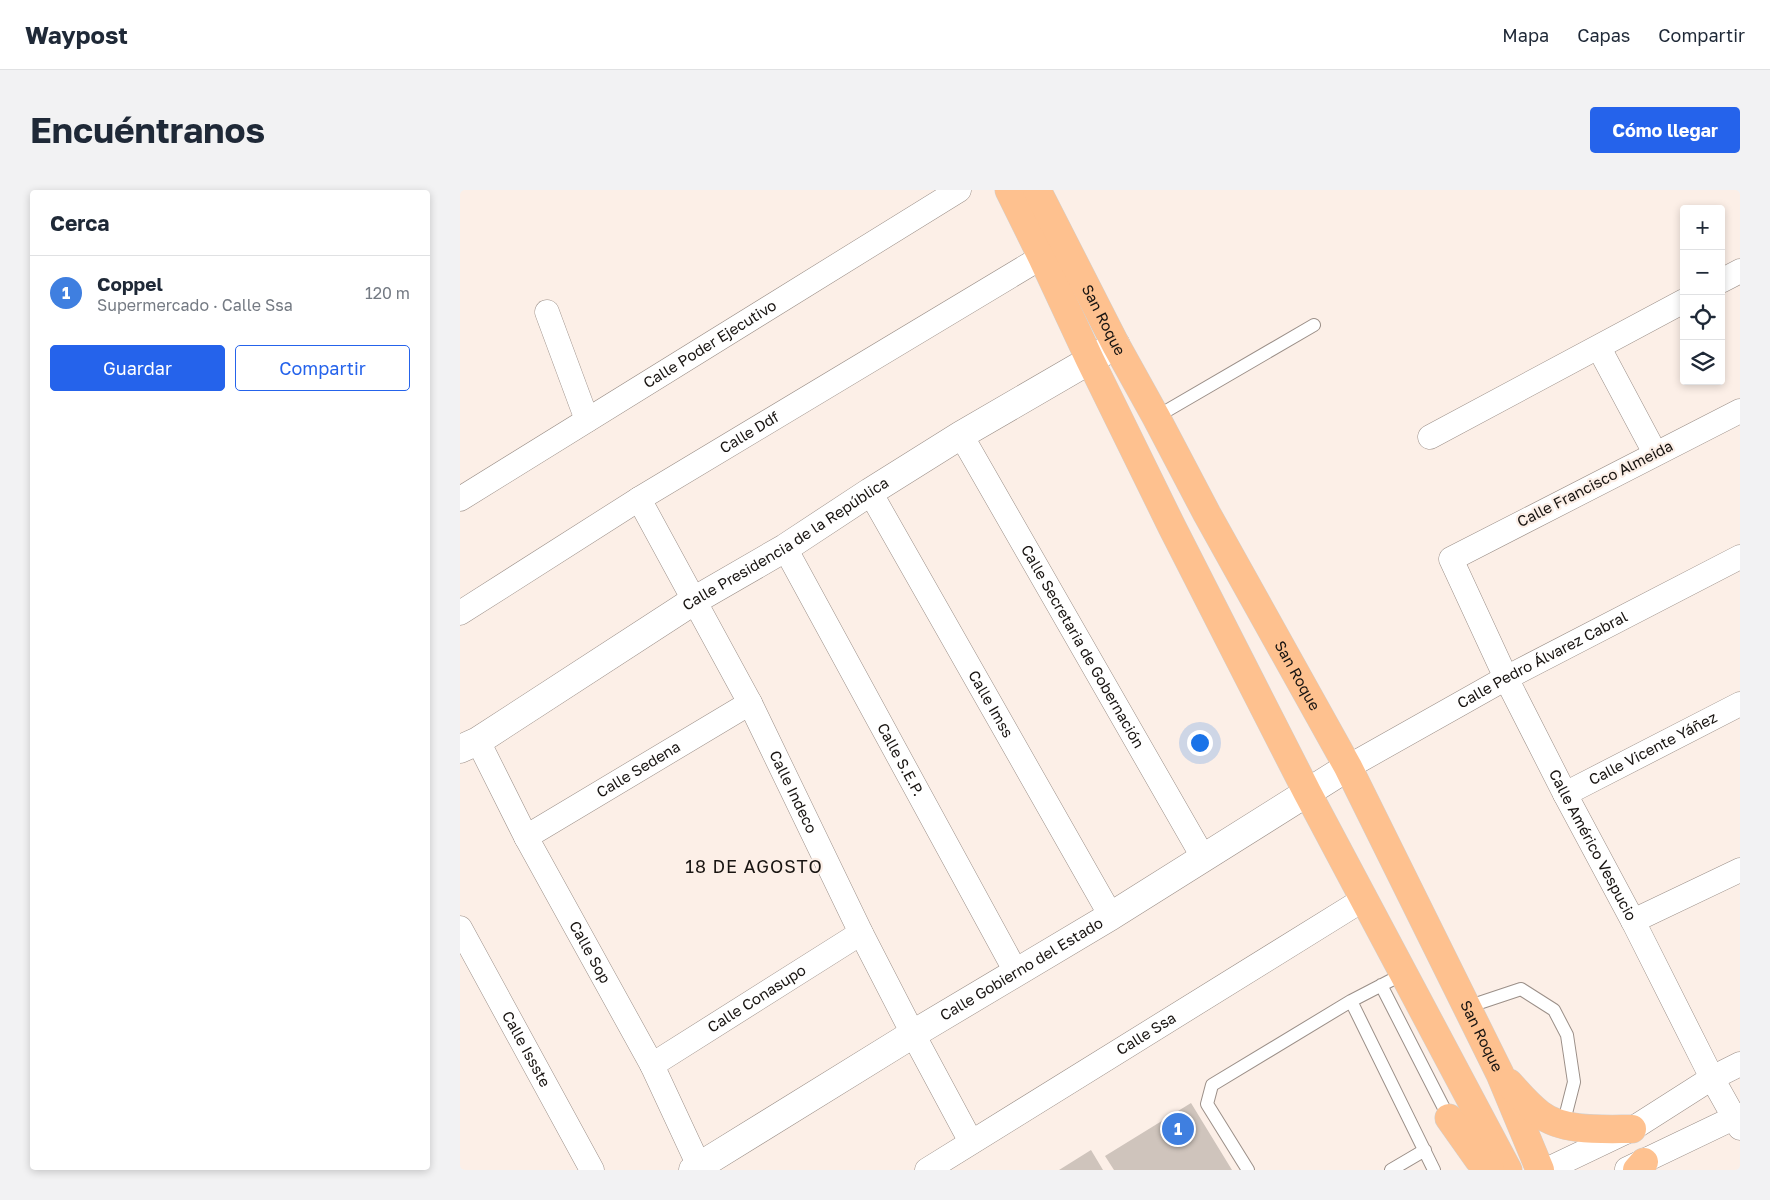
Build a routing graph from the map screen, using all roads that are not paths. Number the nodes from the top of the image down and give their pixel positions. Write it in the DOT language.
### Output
graph roads {
  1 [pos="959,190"];
  2 [pos="1009,190"];
  3 [pos="1036,190"];
  4 [pos="1042,256"];
  5 [pos="1740,271"];
  6 [pos="1725,279"];
  7 [pos="1680,303"];
  8 [pos="547,312"];
  9 [pos="1314,325"];
  10 [pos="1116,345"];
  11 [pos="1598,348"];
  12 [pos="1090,360"];
  13 [pos="1740,411"];
  14 [pos="1156,417"];
  15 [pos="587,420"];
  16 [pos="961,435"];
  17 [pos="1430,437"];
  18 [pos="1655,453"];
  19 [pos="870,492"];
  20 [pos="460,499"];
  21 [pos="639,499"];
  22 [pos="785,548"];
  23 [pos="1740,557"];
  24 [pos="1451,559"];
  25 [pos="695,600"];
  26 [pos="460,613"];
  27 [pos="1506,678"];
  28 [pos="750,703"];
  29 [pos="1740,704"];
  30 [pos="469,745"];
  31 [pos="1348,767"];
  32 [pos="1307,792"];
  33 [pos="1565,794"];
  34 [pos="526,837"];
  35 [pos="1203,857"];
  36 [pos="1740,870"];
  37 [pos="1364,899"];
  38 [pos="1111,916"];
  39 [pos="1633,921"];
  40 [pos="460,928"];
  41 [pos="861,933"];
  42 [pos="1016,972"];
  43 [pos="1393,979"];
  44 [pos="1351,1000"];
  45 [pos="1466,1007"];
  46 [pos="912,1034"];
  47 [pos="1740,1064"];
  48 [pos="652,1065"];
  49 [pos="1500,1074"];
  50 [pos="1712,1078"];
  51 [pos="1450,1118"];
  52 [pos="1738,1120"];
  53 [pos="1563,1125"];
  54 [pos="1632,1129"];
  55 [pos="971,1142"];
  56 [pos="1424,1150"];
  57 [pos="1636,1167"];
  58 [pos="696,1168"];
  59 [pos="592,1170"];
  60 [pos="927,1170"];
  61 [pos="1248,1170"];
  62 [pos="1392,1170"];
  63 [pos="1434,1170"];
  64 [pos="1476,1170"];
  65 [pos="1490,1170"];
  66 [pos="1508,1170"];
  67 [pos="1540,1170"];
  68 [pos="1546,1170"];
  1 -- 15 [label="street, Calle Poder Ejecutivo"];
  2 -- 4 [label="main road, San Roque"];
  3 -- 10 [label="main road, San Roque"];
  4 -- 12 [label="main road, San Roque"];
  4 -- 21 [label="street, Calle Ddf"];
  5 -- 6 [label="street"];
  7 -- 11 [label="street"];
  8 -- 15 [label="street"];
  9 -- 14 [label="lane"];
  10 -- 12 [label="street, Calle Presidencia de la República"];
  10 -- 14 [label="main road, San Roque"];
  11 -- 17 [label="street"];
  11 -- 18 [label="street"];
  12 -- 16 [label="street, Calle Presidencia de la República"];
  12 -- 32 [label="main road, San Roque"];
  13 -- 18 [label="street, Calle Francisco Almeida"];
  14 -- 31 [label="main road, San Roque"];
  15 -- 20 [label="street, Calle Poder Ejecutivo"];
  16 -- 19 [label="street, Calle Presidencia de la República"];
  16 -- 35 [label="street, Calle Secretaria de Gobernación"];
  18 -- 24 [label="street, Calle Francisco Almeida"];
  19 -- 22 [label="street, Calle Presidencia de la República"];
  19 -- 38 [label="street, Calle Imss"];
  21 -- 25 [label="street, Calle Indeco"];
  21 -- 26 [label="street, Calle Ddf"];
  22 -- 25 [label="street, Calle Presidencia de la República"];
  22 -- 42 [label="street, Calle S.E.P."];
  23 -- 27 [label="street, Calle Pedro Álvarez Cabral"];
  24 -- 27 [label="street, Calle Américo Vespucio"];
  25 -- 28 [label="street, Calle Indeco"];
  25 -- 30 [label="street, Calle Presidencia de la República"];
  27 -- 31 [label="street, Calle Pedro Álvarez Cabral"];
  27 -- 33 [label="street, Calle Américo Vespucio"];
  28 -- 34 [label="street, Calle Sedena"];
  28 -- 41 [label="street, Calle Indeco"];
  29 -- 33 [label="street, Calle Vicente Yáñez"];
  30 -- 34 [label="street, Calle Sop"];
  31 -- 32 [label="street, Calle Gobierno del Estado"];
  31 -- 45 [label="main road, San Roque"];
  32 -- 35 [label="street, Calle Gobierno del Estado"];
  32 -- 37 [label="main road, San Roque"];
  33 -- 39 [label="street, Calle Américo Vespucio"];
  34 -- 48 [label="street, Calle Sop"];
  35 -- 38 [label="street, Calle Gobierno del Estado"];
  36 -- 39 [label="street"];
  37 -- 43 [label="main road, San Roque"];
  37 -- 55 [label="street, Calle Ssa"];
  38 -- 42 [label="street, Calle Gobierno del Estado"];
  39 -- 50 [label="street, Calle Américo Vespucio"];
  40 -- 59 [label="street, Calle Issste"];
  41 -- 46 [label="street, Calle Indeco"];
  41 -- 48 [label="street, Calle Conasupo"];
  42 -- 46 [label="street, Calle Gobierno del Estado"];
  43 -- 44 [label="lane"];
  43 -- 51 [label="lane"];
  43 -- 66 [label="main road, San Roque"];
  44 -- 56 [label="lane"];
  44 -- 61 [label="lane"];
  45 -- 49 [label="main road, San Roque"];
  45 -- 53 [label="lane"];
  46 -- 55 [label="street, Calle Indeco"];
  46 -- 58 [label="street, Calle Gobierno del Estado"];
  47 -- 50 [label="street"];
  48 -- 58 [label="street, Calle Sop"];
  49 -- 53 [label="main road"];
  49 -- 67 [label="main road, San Roque"];
  50 -- 52 [label="street, Calle Américo Vespucio"];
  50 -- 54 [label="street"];
  51 -- 64 [label="lane"];
  51 -- 65 [label="main road"];
  52 -- 57 [label="street"];
  53 -- 54 [label="main road"];
  54 -- 68 [label="street"];
  55 -- 60 [label="street, Calle Ssa"];
  56 -- 62 [label="lane"];
  56 -- 63 [label="lane"];
}
